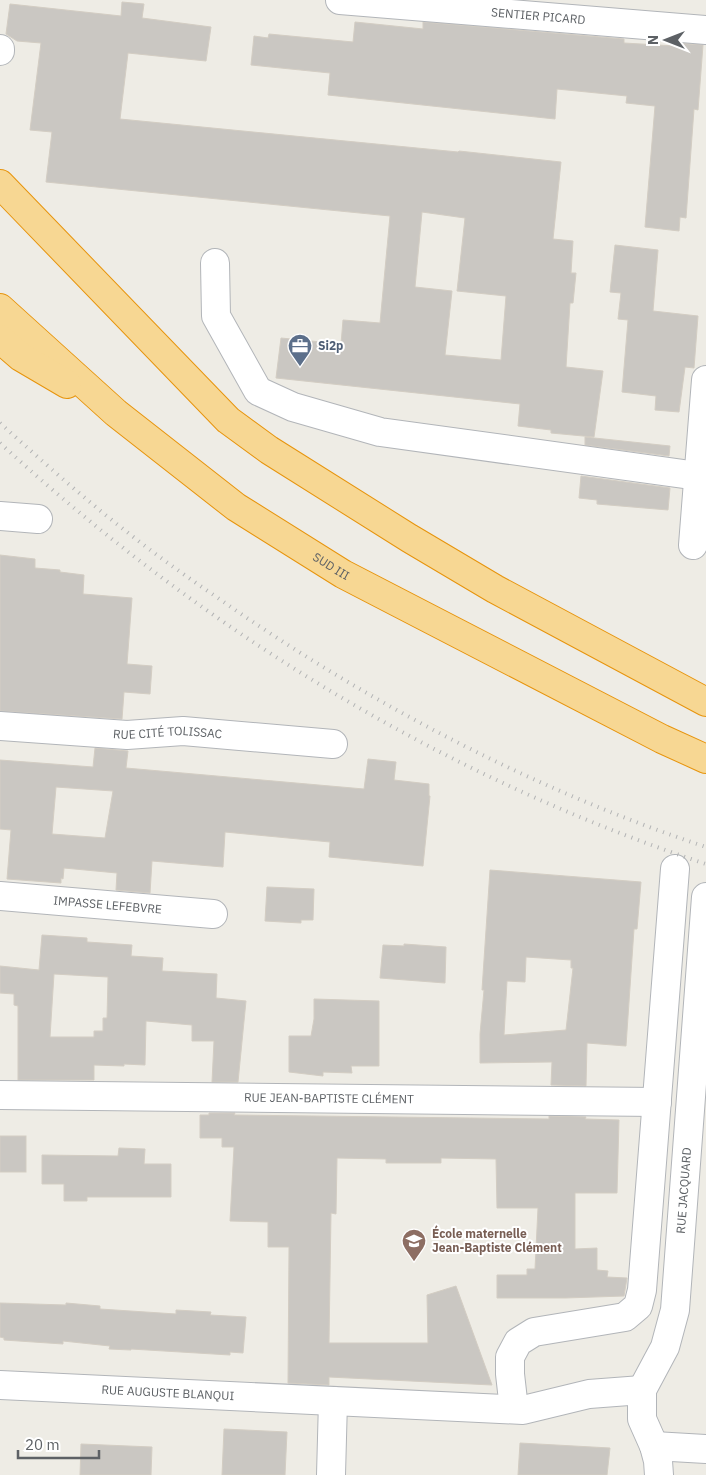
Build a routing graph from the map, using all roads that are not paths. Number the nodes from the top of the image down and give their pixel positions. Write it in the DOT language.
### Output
graph roads {
  1 [pos="340,0"];
  2 [pos="706,30"];
  3 [pos="0,184"];
  4 [pos="215,263"];
  5 [pos="0,308"];
  6 [pos="0,339"];
  7 [pos="706,380"];
  8 [pos="116,413"];
  9 [pos="698,476"];
  10 [pos="0,516"];
  11 [pos="38,519"];
  12 [pos="693,545"];
  13 [pos="706,702"];
  14 [pos="0,726"];
  15 [pos="334,744"];
  16 [pos="706,759"];
  17 [pos="675,869"];
  18 [pos="0,896"];
  19 [pos="706,902"];
  20 [pos="213,914"];
  21 [pos="0,1095"];
  22 [pos="656,1102"];
  23 [pos="0,1385"];
  24 [pos="642,1390"];
  25 [pos="334,1401"];
  26 [pos="514,1409"];
  27 [pos="654,1446"];
  28 [pos="706,1449"];
  29 [pos="331,1475"];
  30 [pos="659,1475"];
  1 -- 2 [label="street, SENTIER PICARD"];
  3 -- 13 [label="highway"];
  4 -- 9 [label="street"];
  5 -- 8 [label="highway, SUD III"];
  6 -- 8 [label="highway"];
  7 -- 9 [label="street"];
  8 -- 16 [label="highway, SUD III"];
  9 -- 12 [label="street"];
  10 -- 11 [label="street"];
  14 -- 15 [label="street, RUE CITÉ TOLISSAC"];
  17 -- 22 [label="street"];
  18 -- 20 [label="street, IMPASSE LEFEBVRE"];
  19 -- 24 [label="street, RUE JACQUARD"];
  21 -- 22 [label="street, RUE JEAN-BAPTISTE CLÉMENT"];
  22 -- 26 [label="street"];
  23 -- 25 [label="street, RUE AUGUSTE BLANQUI"];
  24 -- 26 [label="street, RUE AUGUSTE BLANQUI"];
  24 -- 27 [label="street, RUE JACQUARD"];
  25 -- 26 [label="street, RUE AUGUSTE BLANQUI"];
  25 -- 29 [label="street"];
  27 -- 28 [label="street"];
  27 -- 30 [label="street, RUE JACQUARD"];
}
